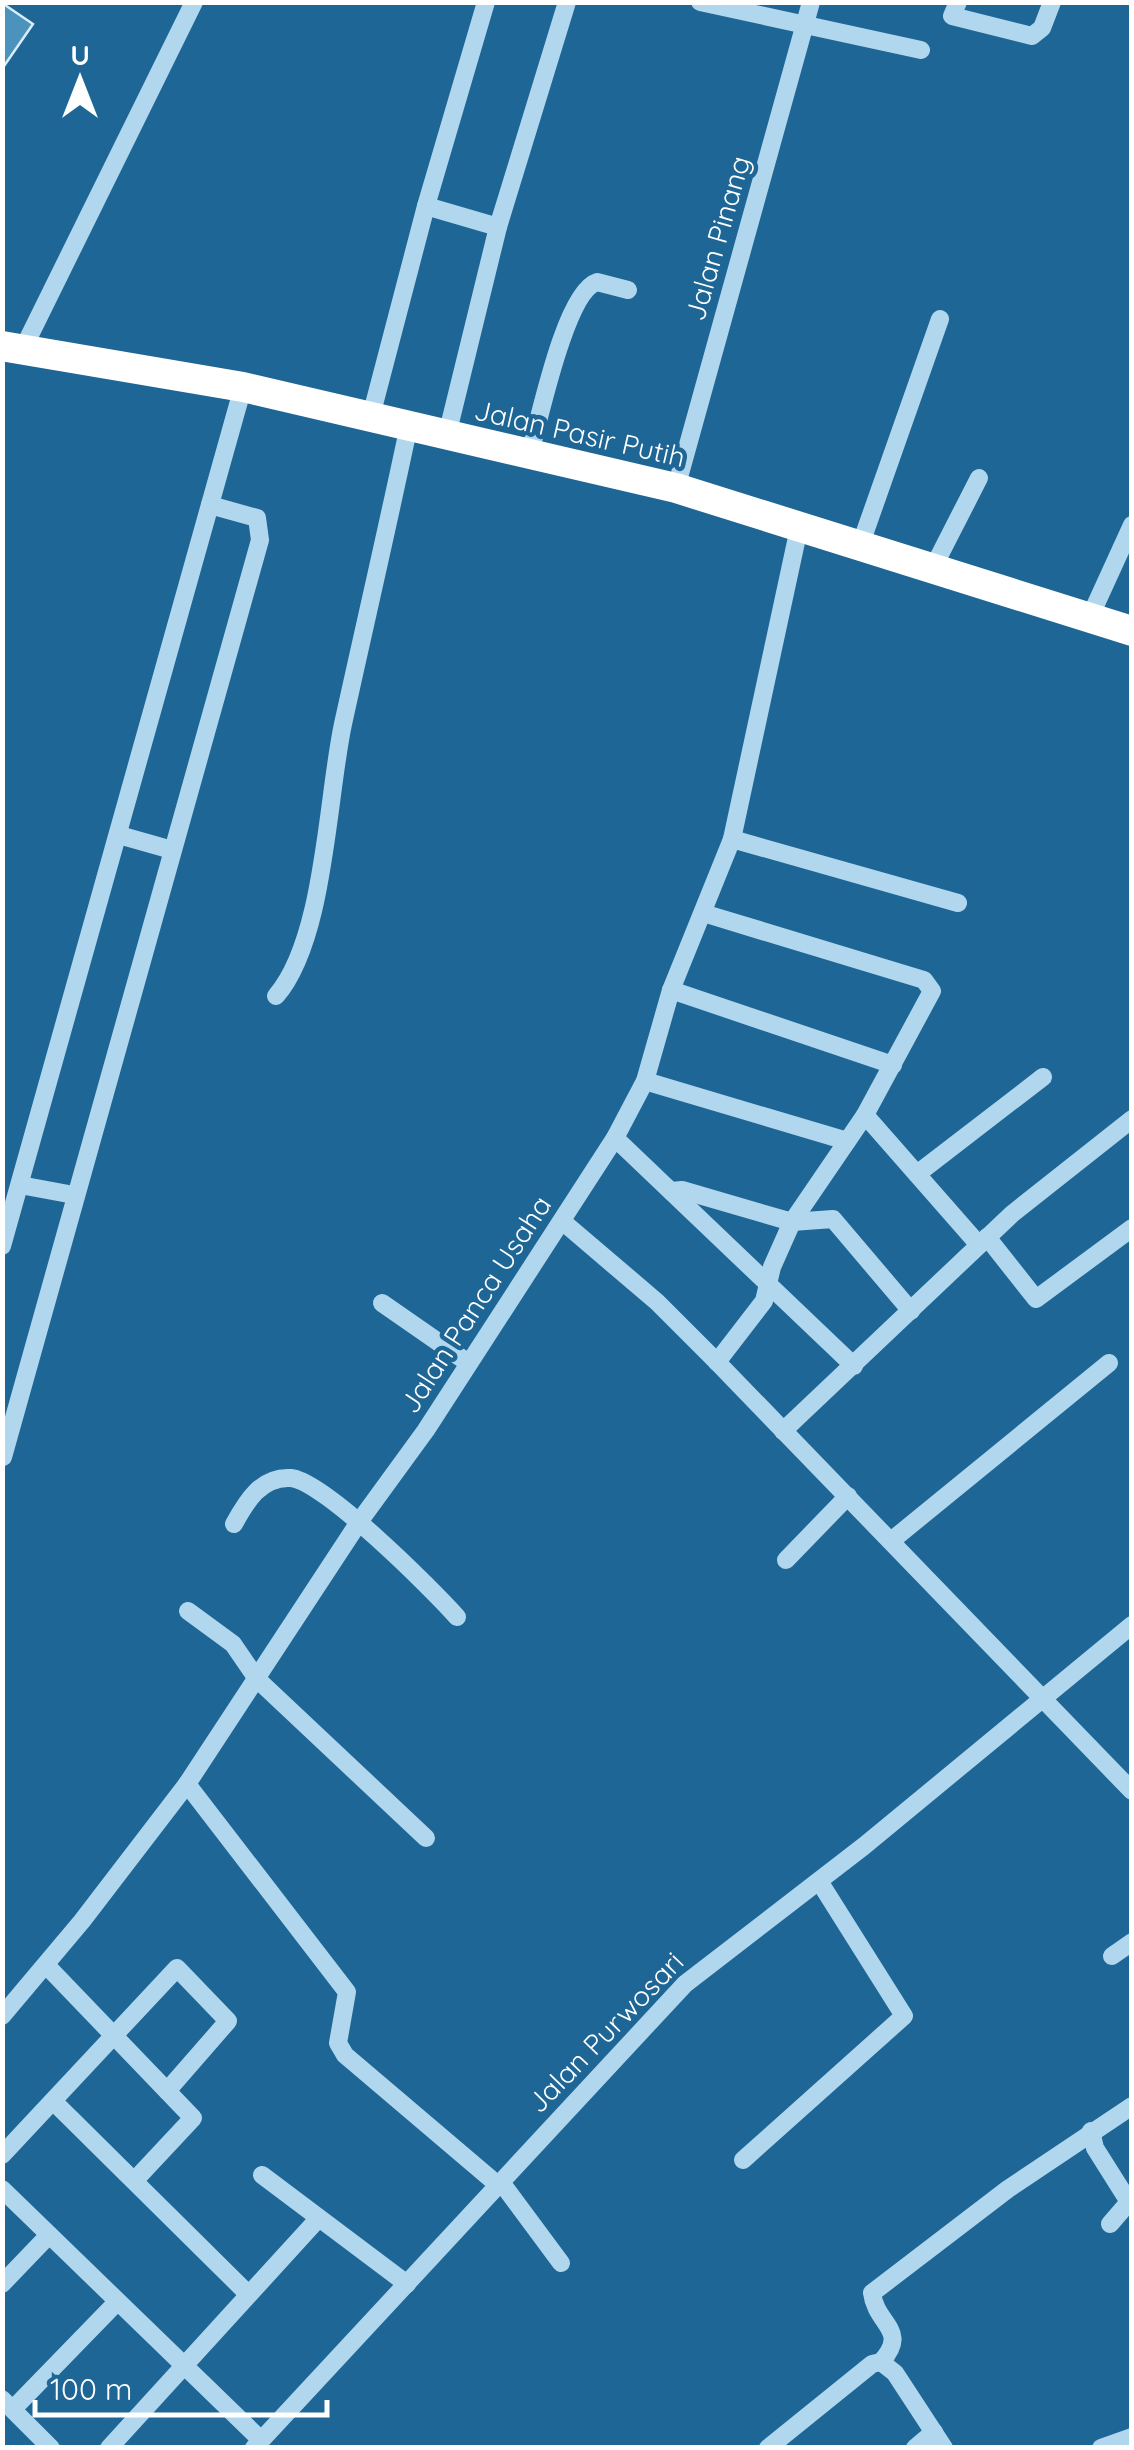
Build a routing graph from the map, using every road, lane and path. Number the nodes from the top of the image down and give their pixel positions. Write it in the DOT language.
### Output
graph roads {
  1 [pos="194,2"];
  2 [pos="486,2"];
  3 [pos="567,2"];
  4 [pos="700,2"];
  5 [pos="810,2"];
  6 [pos="958,2"];
  7 [pos="1052,2"];
  8 [pos="804,28"];
  9 [pos="921,50"];
  10 [pos="426,206"];
  11 [pos="498,227"];
  12 [pos="628,290"];
  13 [pos="940,320"];
  14 [pos="12,349"];
  15 [pos="243,387"];
  16 [pos="371,416"];
  17 [pos="408,425"];
  18 [pos="446,435"];
  19 [pos="529,456"];
  20 [pos="979,478"];
  21 [pos="676,488"];
  22 [pos="210,505"];
  23 [pos="1132,525"];
  24 [pos="799,528"];
  25 [pos="860,546"];
  26 [pos="934,568"];
  27 [pos="1090,617"];
  28 [pos="1132,631"];
  29 [pos="119,836"];
  30 [pos="732,839"];
  31 [pos="172,850"];
  32 [pos="958,903"];
  33 [pos="703,913"];
  34 [pos="671,990"];
  35 [pos="276,996"];
  36 [pos="892,1064"];
  37 [pos="1042,1078"];
  38 [pos="645,1081"];
  39 [pos="865,1115"];
  40 [pos="1132,1119"];
  41 [pos="615,1138"];
  42 [pos="847,1141"];
  43 [pos="917,1174"];
  44 [pos="20,1184"];
  45 [pos="671,1191"];
  46 [pos="74,1195"];
  47 [pos="730,1203"];
  48 [pos="562,1221"];
  49 [pos="792,1222"];
  50 [pos="1132,1228"];
  51 [pos="710,1231"];
  52 [pos="983,1241"];
  53 [pos="2,1246"];
  54 [pos="771,1283"];
  55 [pos="382,1303"];
  56 [pos="911,1311"];
  57 [pos="467,1362"];
  58 [pos="717,1362"];
  59 [pos="1109,1363"];
  60 [pos="854,1366"];
  61 [pos="783,1431"];
  62 [pos="4,1456"];
  63 [pos="848,1496"];
  64 [pos="359,1522"];
  65 [pos="234,1524"];
  66 [pos="891,1541"];
  67 [pos="786,1560"];
  68 [pos="188,1611"];
  69 [pos="457,1617"];
  70 [pos="1132,1625"];
  71 [pos="257,1679"];
  72 [pos="1043,1701"];
  73 [pos="187,1784"];
  74 [pos="1132,1791"];
  75 [pos="426,1838"];
  76 [pos="819,1881"];
  77 [pos="1132,1942"];
  78 [pos="1112,1956"];
  79 [pos="46,1965"];
  80 [pos="2,2016"];
  81 [pos="113,2035"];
  82 [pos="167,2090"];
  83 [pos="52,2101"];
  84 [pos="1132,2106"];
  85 [pos="1091,2131"];
  86 [pos="2,2155"];
  87 [pos="743,2160"];
  88 [pos="262,2176"];
  89 [pos="135,2180"];
  90 [pos="500,2183"];
  91 [pos="2,2189"];
  92 [pos="318,2219"];
  93 [pos="1110,2224"];
  94 [pos="49,2235"];
  95 [pos="560,2263"];
  96 [pos="2,2284"];
  97 [pos="407,2284"];
  98 [pos="248,2293"];
  99 [pos="117,2302"];
  100 [pos="881,2362"];
  101 [pos="182,2366"];
  102 [pos="8,2404"];
  103 [pos="1132,2437"];
  104 [pos="939,2440"];
  105 [pos="257,2444"];
  106 [pos="51,2448"];
  107 [pos="109,2448"];
  108 [pos="768,2448"];
  109 [pos="915,2448"];
  110 [pos="1100,2448"];
  1 -- 14 [label="street"];
  2 -- 10 [label="street"];
  3 -- 11 [label="street"];
  4 -- 8 [label="street"];
  5 -- 8 [label="street, Jalan Pinang"];
  6 -- 7 [label="street"];
  8 -- 9 [label="street"];
  8 -- 21 [label="street, Jalan Pinang"];
  10 -- 11 [label="street"];
  10 -- 16 [label="street"];
  11 -- 18 [label="street"];
  12 -- 19 [label="street"];
  13 -- 25 [label="street"];
  14 -- 15 [label="highway, Jalan Pasir Putih"];
  15 -- 16 [label="highway, Jalan Pasir Putih"];
  15 -- 22 [label="street"];
  16 -- 17 [label="highway, Jalan Pasir Putih"];
  17 -- 18 [label="highway, Jalan Pasir Putih"];
  17 -- 35 [label="street"];
  18 -- 19 [label="highway, Jalan Pasir Putih"];
  19 -- 21 [label="highway, Jalan Pasir Putih"];
  20 -- 26 [label="street"];
  21 -- 24 [label="highway, Jalan Pasir Putih"];
  22 -- 29 [label="street"];
  22 -- 31 [label="street"];
  23 -- 27 [label="street"];
  24 -- 25 [label="highway, Jalan Pasir Putih"];
  24 -- 30 [label="street, Jalan Panca Usaha"];
  25 -- 26 [label="highway, Jalan Pasir Putih"];
  26 -- 27 [label="highway, Jalan Pasir Putih"];
  27 -- 28 [label="highway, Jalan Pasir Putih"];
  29 -- 31 [label="street"];
  29 -- 44 [label="street"];
  30 -- 32 [label="street"];
  30 -- 33 [label="street, Jalan Panca Usaha"];
  31 -- 46 [label="street"];
  33 -- 34 [label="street, Jalan Panca Usaha"];
  33 -- 36 [label="street"];
  34 -- 36 [label="street"];
  34 -- 38 [label="street, Jalan Panca Usaha"];
  36 -- 39 [label="street"];
  37 -- 43 [label="street"];
  38 -- 41 [label="street, Jalan Panca Usaha"];
  38 -- 42 [label="street"];
  39 -- 42 [label="street"];
  39 -- 43 [label="street"];
  40 -- 52 [label="street"];
  41 -- 45 [label="street"];
  41 -- 48 [label="street, Jalan Panca Usaha"];
  42 -- 49 [label="street"];
  43 -- 52 [label="street"];
  44 -- 46 [label="street"];
  44 -- 53 [label="street"];
  45 -- 47 [label="street"];
  45 -- 51 [label="street"];
  46 -- 62 [label="street"];
  47 -- 49 [label="street"];
  47 -- 51 [label="street"];
  48 -- 57 [label="street, Jalan Panca Usaha"];
  48 -- 58 [label="street"];
  49 -- 54 [label="street"];
  49 -- 56 [label="street"];
  50 -- 52 [label="street"];
  51 -- 54 [label="street"];
  52 -- 56 [label="street"];
  54 -- 58 [label="street"];
  54 -- 60 [label="street"];
  55 -- 57 [label="street"];
  56 -- 60 [label="street"];
  57 -- 64 [label="street, Jalan Panca Usaha"];
  58 -- 61 [label="street"];
  59 -- 66 [label="street"];
  60 -- 61 [label="street"];
  61 -- 63 [label="street"];
  63 -- 66 [label="street"];
  63 -- 67 [label="street"];
  64 -- 65 [label="street"];
  64 -- 69 [label="street"];
  64 -- 71 [label="street, Jalan Panca Usaha"];
  66 -- 72 [label="street"];
  68 -- 71 [label="street"];
  70 -- 72 [label="street, Jalan Purwosari"];
  71 -- 73 [label="street, Jalan Panca Usaha"];
  71 -- 75 [label="street"];
  72 -- 74 [label="street"];
  72 -- 76 [label="street, Jalan Purwosari"];
  73 -- 79 [label="street, Jalan Panca Usaha"];
  73 -- 90 [label="street"];
  76 -- 87 [label="street"];
  76 -- 90 [label="street, Jalan Purwosari"];
  77 -- 78 [label="street"];
  79 -- 80 [label="street, Jalan Panca Usaha"];
  79 -- 81 [label="street"];
  81 -- 82 [label="street"];
  81 -- 82 [label="street"];
  81 -- 83 [label="street"];
  82 -- 89 [label="street"];
  83 -- 86 [label="street"];
  83 -- 89 [label="street"];
  84 -- 85 [label="street"];
  85 -- 93 [label="street"];
  85 -- 100 [label="street"];
  88 -- 92 [label="street"];
  89 -- 98 [label="street"];
  90 -- 95 [label="street"];
  90 -- 97 [label="street, Jalan Purwosari"];
  91 -- 94 [label="street"];
  92 -- 97 [label="street"];
  92 -- 98 [label="street"];
  94 -- 96 [label="street"];
  94 -- 99 [label="street"];
  97 -- 105 [label="street, Jalan Purwosari"];
  98 -- 101 [label="street"];
  99 -- 101 [label="street"];
  99 -- 102 [label="street"];
  100 -- 104 [label="street"];
  100 -- 108 [label="street"];
  101 -- 105 [label="street"];
  101 -- 107 [label="street"];
  102 -- 106 [label="street"];
  103 -- 110 [label="street"];
  104 -- 109 [label="street"];
}
